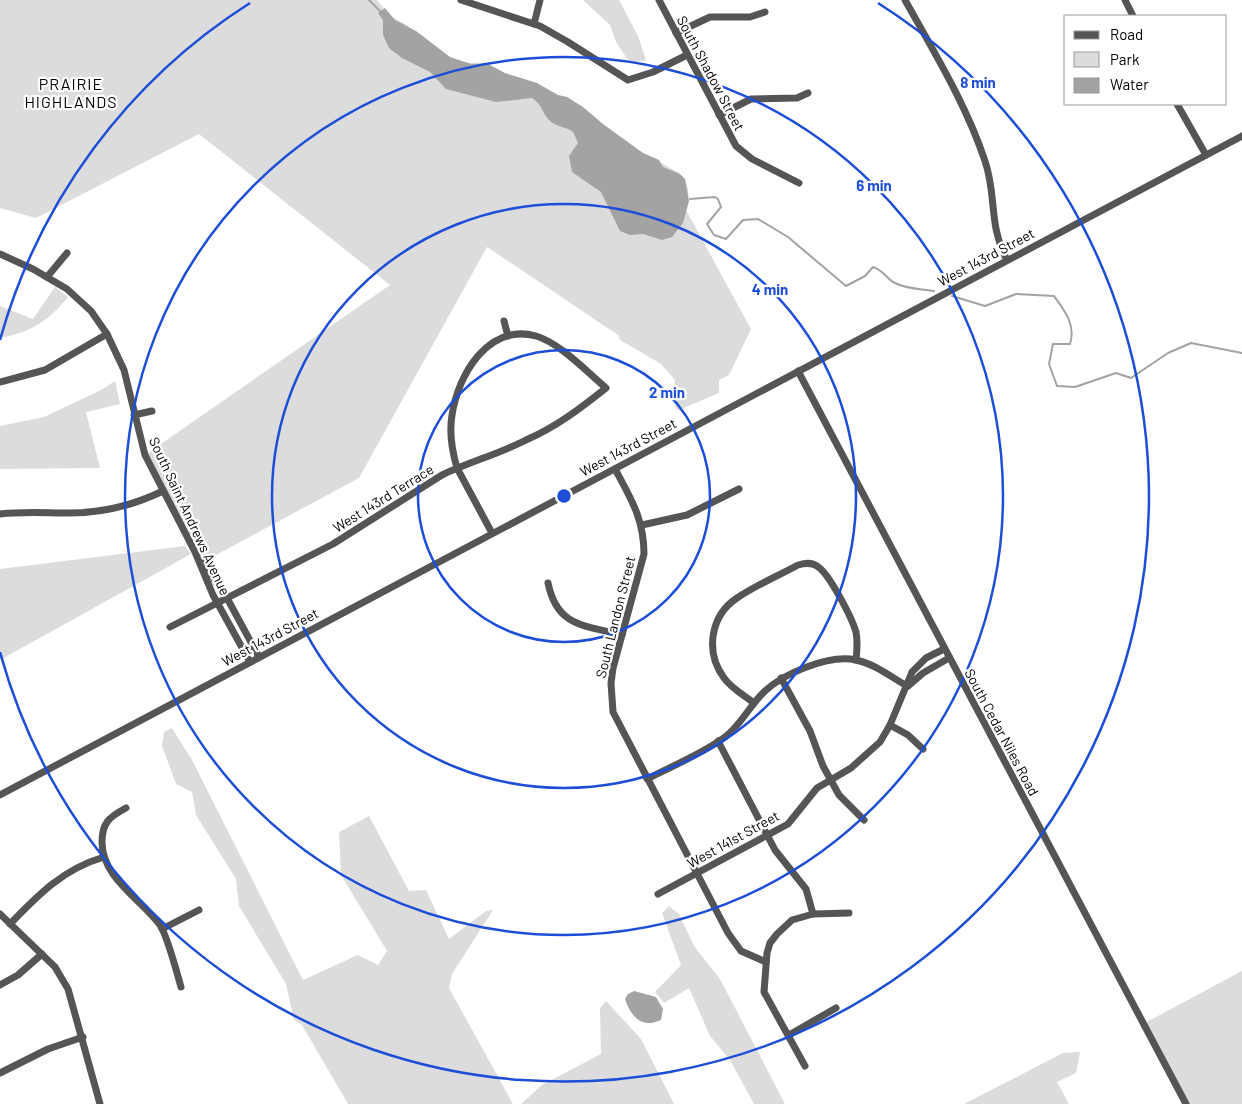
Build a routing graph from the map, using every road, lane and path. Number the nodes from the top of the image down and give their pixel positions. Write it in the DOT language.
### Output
graph roads {
  1 [pos="461,0"];
  2 [pos="540,0"];
  3 [pos="659,0"];
  4 [pos="906,0"];
  5 [pos="1125,0"];
  6 [pos="765,12"];
  7 [pos="1132,15"];
  8 [pos="534,24"];
  9 [pos="676,33"];
  10 [pos="687,55"];
  11 [pos="808,93"];
  12 [pos="1178,105"];
  13 [pos="719,115"];
  14 [pos="1242,136"];
  15 [pos="1206,155"];
  16 [pos="799,183"];
  17 [pos="67,252"];
  18 [pos="0,254"];
  19 [pos="1007,260"];
  20 [pos="46,277"];
  21 [pos="504,321"];
  22 [pos="107,334"];
  23 [pos="508,336"];
  24 [pos="798,371"];
  25 [pos="0,382"];
  26 [pos="152,410"];
  27 [pos="134,415"];
  28 [pos="457,468"];
  29 [pos="615,469"];
  30 [pos="740,489"];
  31 [pos="163,491"];
  32 [pos="0,514"];
  33 [pos="642,525"];
  34 [pos="492,533"];
  35 [pos="195,552"];
  36 [pos="548,583"];
  37 [pos="227,598"];
  38 [pos="218,604"];
  39 [pos="170,627"];
  40 [pos="622,635"];
  41 [pos="944,649"];
  42 [pos="258,657"];
  43 [pos="949,658"];
  44 [pos="856,660"];
  45 [pos="250,662"];
  46 [pos="781,678"];
  47 [pos="907,686"];
  48 [pos="754,703"];
  49 [pos="890,725"];
  50 [pos="718,741"];
  51 [pos="923,749"];
  52 [pos="647,779"];
  53 [pos="830,779"];
  54 [pos="0,795"];
  55 [pos="126,808"];
  56 [pos="864,820"];
  57 [pos="768,836"];
  58 [pos="104,857"];
  59 [pos="697,874"];
  60 [pos="658,894"];
  61 [pos="199,910"];
  62 [pos="849,913"];
  63 [pos="0,914"];
  64 [pos="813,914"];
  65 [pos="10,924"];
  66 [pos="162,929"];
  67 [pos="42,954"];
  68 [pos="766,962"];
  69 [pos="0,985"];
  70 [pos="181,987"];
  71 [pos="836,1008"];
  72 [pos="789,1035"];
  73 [pos="83,1037"];
  74 [pos="805,1066"];
  75 [pos="0,1073"];
  76 [pos="100,1104"];
  77 [pos="1186,1104"];
  1 -- 8 [label="street"];
  2 -- 8 [label="street"];
  3 -- 9 [label="street, South Shadow Street"];
  4 -- 19 [label="street"];
  5 -- 7 [label="street"];
  6 -- 9 [label="street"];
  8 -- 10 [label="street"];
  9 -- 10 [label="street, South Shadow Street"];
  10 -- 13 [label="street, South Shadow Street"];
  11 -- 13 [label="street"];
  12 -- 15 [label="street"];
  13 -- 16 [label="street, South Shadow Street"];
  14 -- 15 [label="street, West 143rd Street"];
  15 -- 19 [label="street, West 143rd Street"];
  17 -- 20 [label="street"];
  18 -- 20 [label="street, South Saint Andrews Avenue"];
  19 -- 24 [label="street, West 143rd Street"];
  20 -- 22 [label="street, South Saint Andrews Avenue"];
  21 -- 23 [label="street"];
  22 -- 25 [label="street"];
  22 -- 27 [label="street, South Saint Andrews Avenue"];
  23 -- 28 [label="street"];
  23 -- 28 [label="street, West 143rd Terrace"];
  24 -- 29 [label="street, West 143rd Street"];
  24 -- 41 [label="street, South Cedar Niles Road"];
  26 -- 27 [label="street"];
  27 -- 31 [label="street, South Saint Andrews Avenue"];
  28 -- 34 [label="street"];
  28 -- 37 [label="street, West 143rd Terrace"];
  29 -- 33 [label="street, South Landon Street"];
  29 -- 34 [label="street, West 143rd Street"];
  30 -- 33 [label="street"];
  31 -- 32 [label="street"];
  31 -- 35 [label="street, South Saint Andrews Avenue"];
  33 -- 40 [label="street, South Landon Street"];
  34 -- 42 [label="street, West 143rd Street"];
  35 -- 37 [label="street"];
  35 -- 38 [label="street, South Saint Andrews Avenue"];
  36 -- 40 [label="street"];
  37 -- 38 [label="street, West 143rd Terrace"];
  37 -- 42 [label="street"];
  38 -- 39 [label="street, West 143rd Terrace"];
  38 -- 45 [label="street, South Saint Andrews Avenue"];
  40 -- 52 [label="street, South Landon Street"];
  41 -- 43 [label="street, South Cedar Niles Road"];
  41 -- 47 [label="street, West 141st Street"];
  42 -- 45 [label="street, West 143rd Street"];
  43 -- 47 [label="street, West 141st Street"];
  43 -- 77 [label="street, South Cedar Niles Road"];
  44 -- 46 [label="street"];
  44 -- 47 [label="street"];
  44 -- 48 [label="street"];
  45 -- 54 [label="street, West 143rd Street"];
  46 -- 48 [label="street"];
  46 -- 53 [label="street"];
  47 -- 49 [label="street, West 141st Street"];
  48 -- 50 [label="street"];
  49 -- 51 [label="street"];
  49 -- 53 [label="street, West 141st Street"];
  50 -- 52 [label="street"];
  50 -- 57 [label="street"];
  52 -- 59 [label="street, South Landon Street"];
  53 -- 56 [label="street"];
  53 -- 57 [label="street, West 141st Street"];
  55 -- 58 [label="street"];
  57 -- 59 [label="street, West 141st Street"];
  57 -- 64 [label="street"];
  58 -- 65 [label="street"];
  58 -- 66 [label="street"];
  59 -- 60 [label="street, West 141st Street"];
  59 -- 68 [label="street, South Landon Street"];
  61 -- 66 [label="street"];
  62 -- 64 [label="street"];
  63 -- 65 [label="street"];
  64 -- 68 [label="street"];
  65 -- 67 [label="street"];
  66 -- 70 [label="street"];
  67 -- 69 [label="street"];
  67 -- 73 [label="street"];
  68 -- 72 [label="street"];
  71 -- 72 [label="street"];
  72 -- 74 [label="street"];
  73 -- 75 [label="street"];
  73 -- 76 [label="street"];
}
